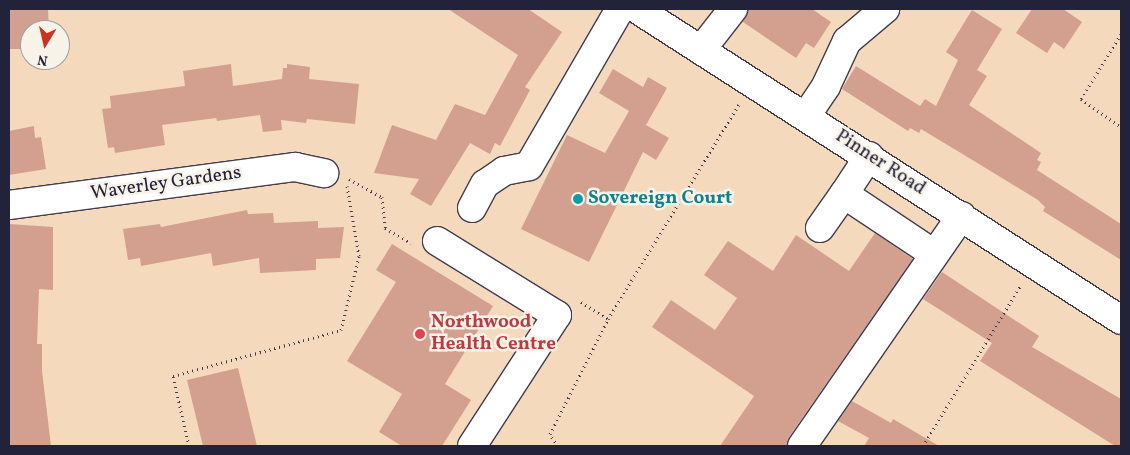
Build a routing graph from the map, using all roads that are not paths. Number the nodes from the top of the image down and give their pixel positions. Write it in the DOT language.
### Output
graph roads {
  1 [pos="620,9"];
  2 [pos="637,9"];
  3 [pos="733,9"];
  4 [pos="885,9"];
  5 [pos="701,50"];
  6 [pos="806,116"];
  7 [pos="869,156"];
  8 [pos="324,173"];
  9 [pos="844,194"];
  10 [pos="9,205"];
  11 [pos="472,208"];
  12 [pos="961,216"];
  13 [pos="820,228"];
  14 [pos="437,241"];
  15 [pos="934,254"];
  16 [pos="1121,320"];
  17 [pos="472,446"];
  18 [pos="802,446"];
  1 -- 11 [label="main road"];
  2 -- 5 [label="main road, Pinner Road"];
  3 -- 5 [label="main road"];
  4 -- 6 [label="main road"];
  5 -- 6 [label="main road, Pinner Road"];
  6 -- 7 [label="main road, Pinner Road"];
  7 -- 9 [label="main road"];
  7 -- 12 [label="main road, Pinner Road"];
  8 -- 10 [label="main road, Waverley Gardens"];
  9 -- 13 [label="main road"];
  9 -- 15 [label="main road"];
  12 -- 15 [label="main road"];
  12 -- 16 [label="main road, Pinner Road"];
  14 -- 17 [label="main road"];
  15 -- 18 [label="main road"];
}
